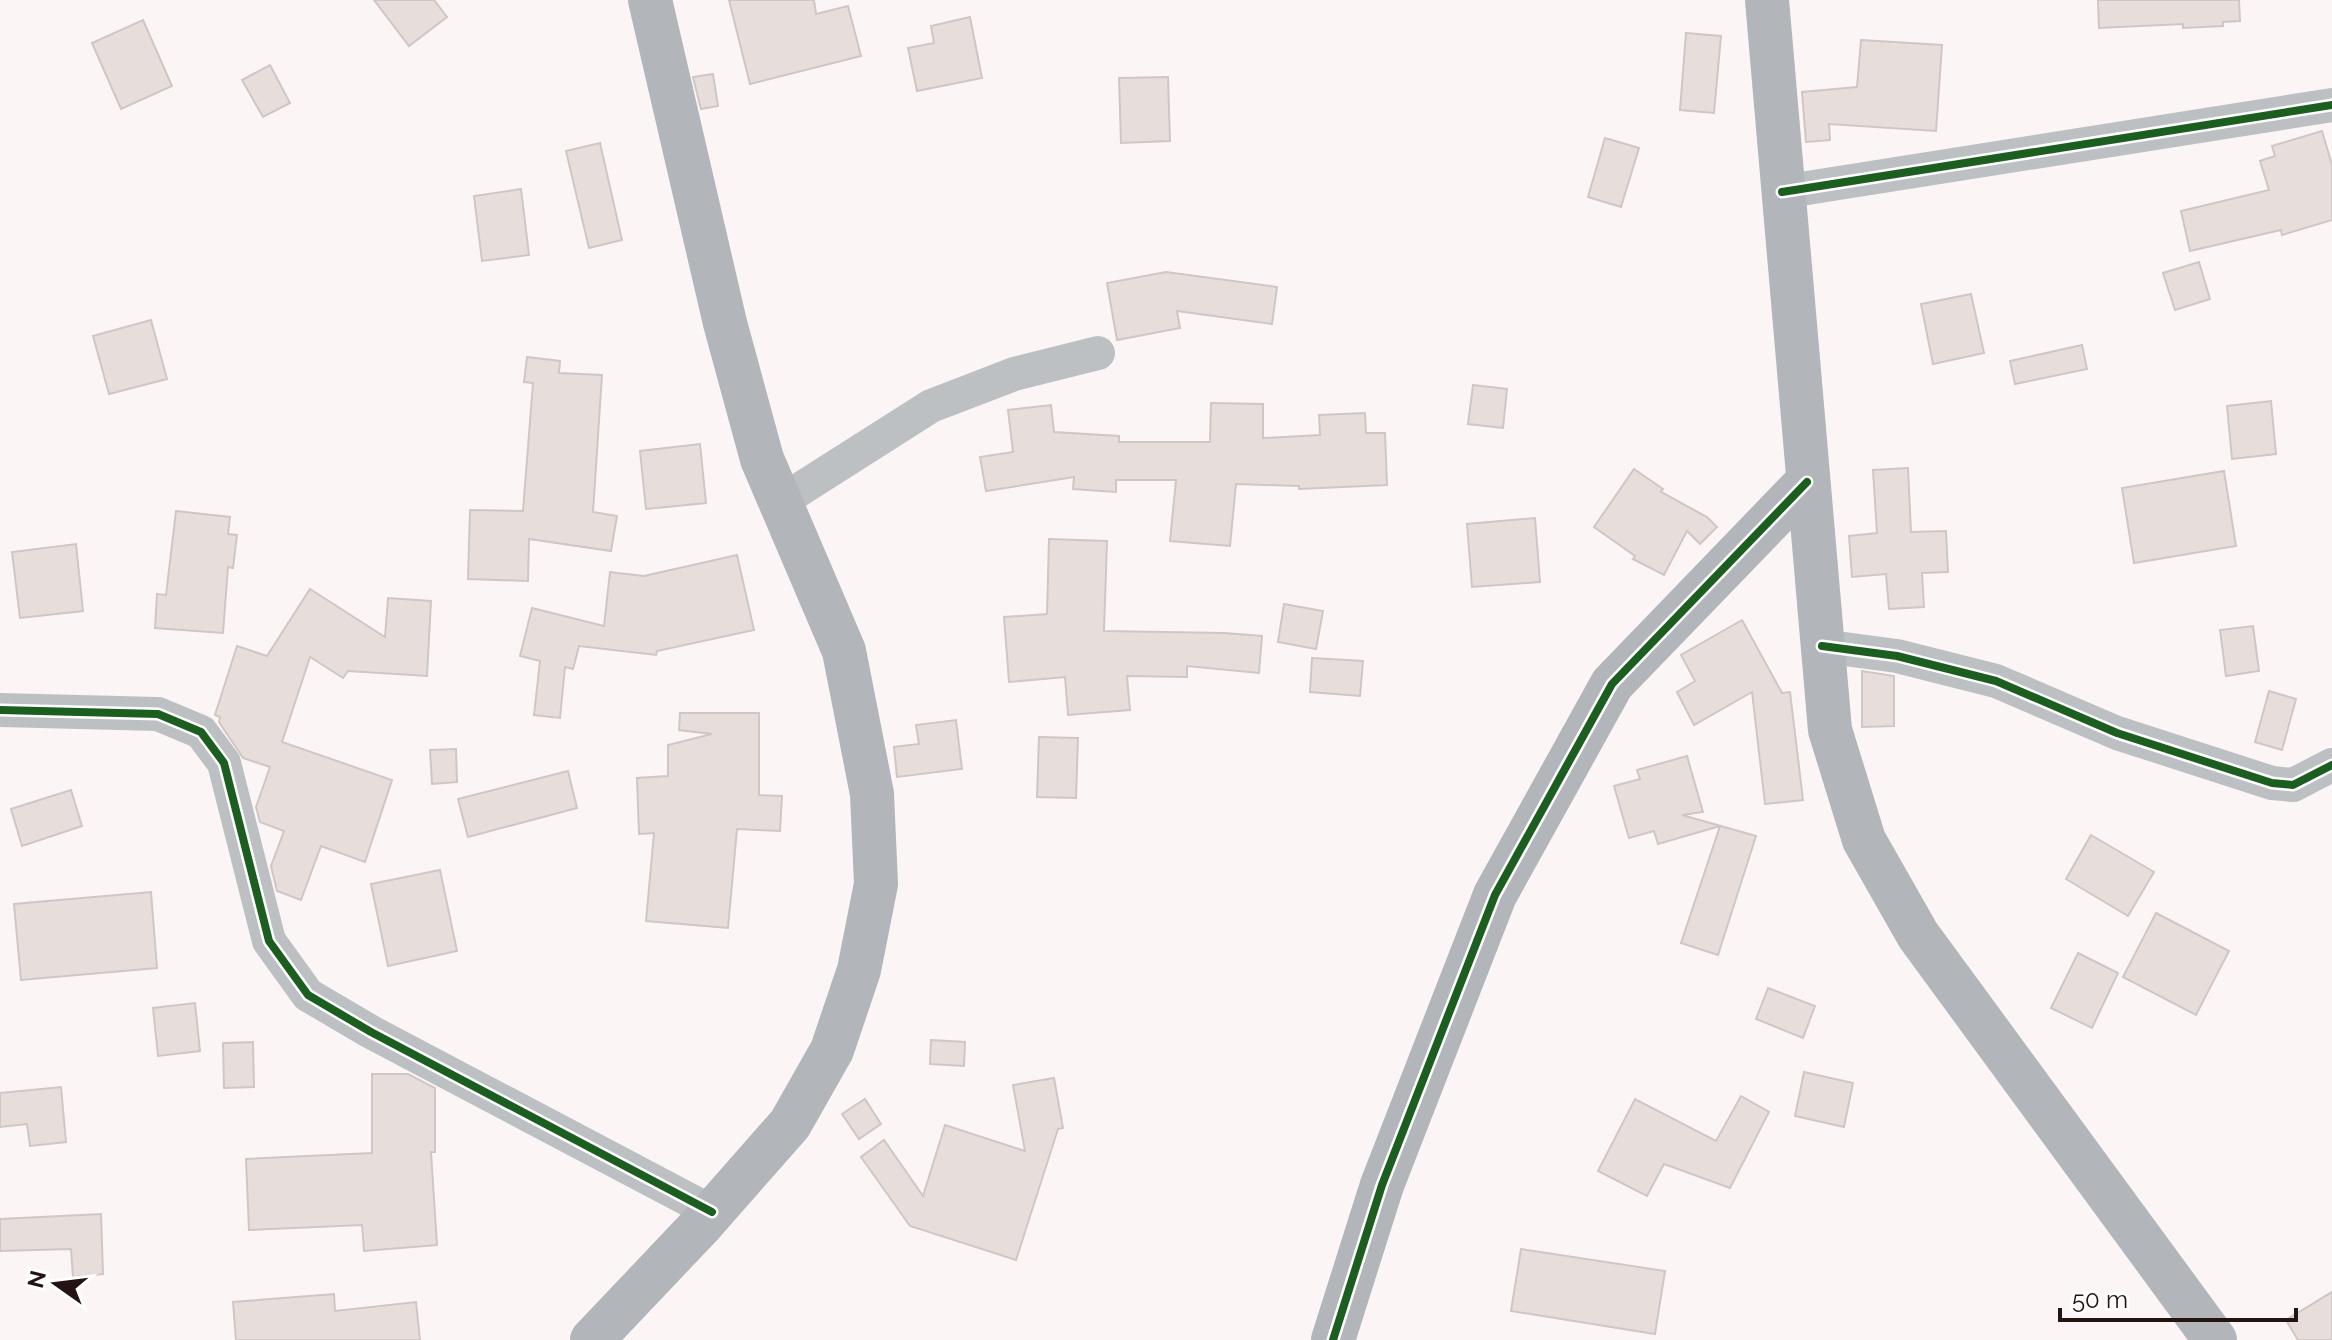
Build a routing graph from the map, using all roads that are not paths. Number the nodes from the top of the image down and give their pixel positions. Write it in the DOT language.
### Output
graph roads {
  1 [pos="650,0"];
  2 [pos="1767,0"];
  3 [pos="2332,105"];
  4 [pos="1782,192"];
  5 [pos="1098,353"];
  6 [pos="1807,482"];
  7 [pos="780,502"];
  8 [pos="1822,646"];
  9 [pos="0,710"];
  10 [pos="2332,765"];
  11 [pos="712,1212"];
  12 [pos="592,1340"];
  13 [pos="1333,1340"];
  14 [pos="2215,1340"];
  1 -- 7 [label="main road"];
  2 -- 4 [label="main road"];
  3 -- 4 [label="street"];
  4 -- 6 [label="main road"];
  5 -- 7 [label="street"];
  6 -- 8 [label="main road"];
  6 -- 13 [label="main road"];
  7 -- 11 [label="main road"];
  8 -- 10 [label="street"];
  8 -- 14 [label="main road"];
  9 -- 11 [label="street"];
  11 -- 12 [label="main road"];
}
